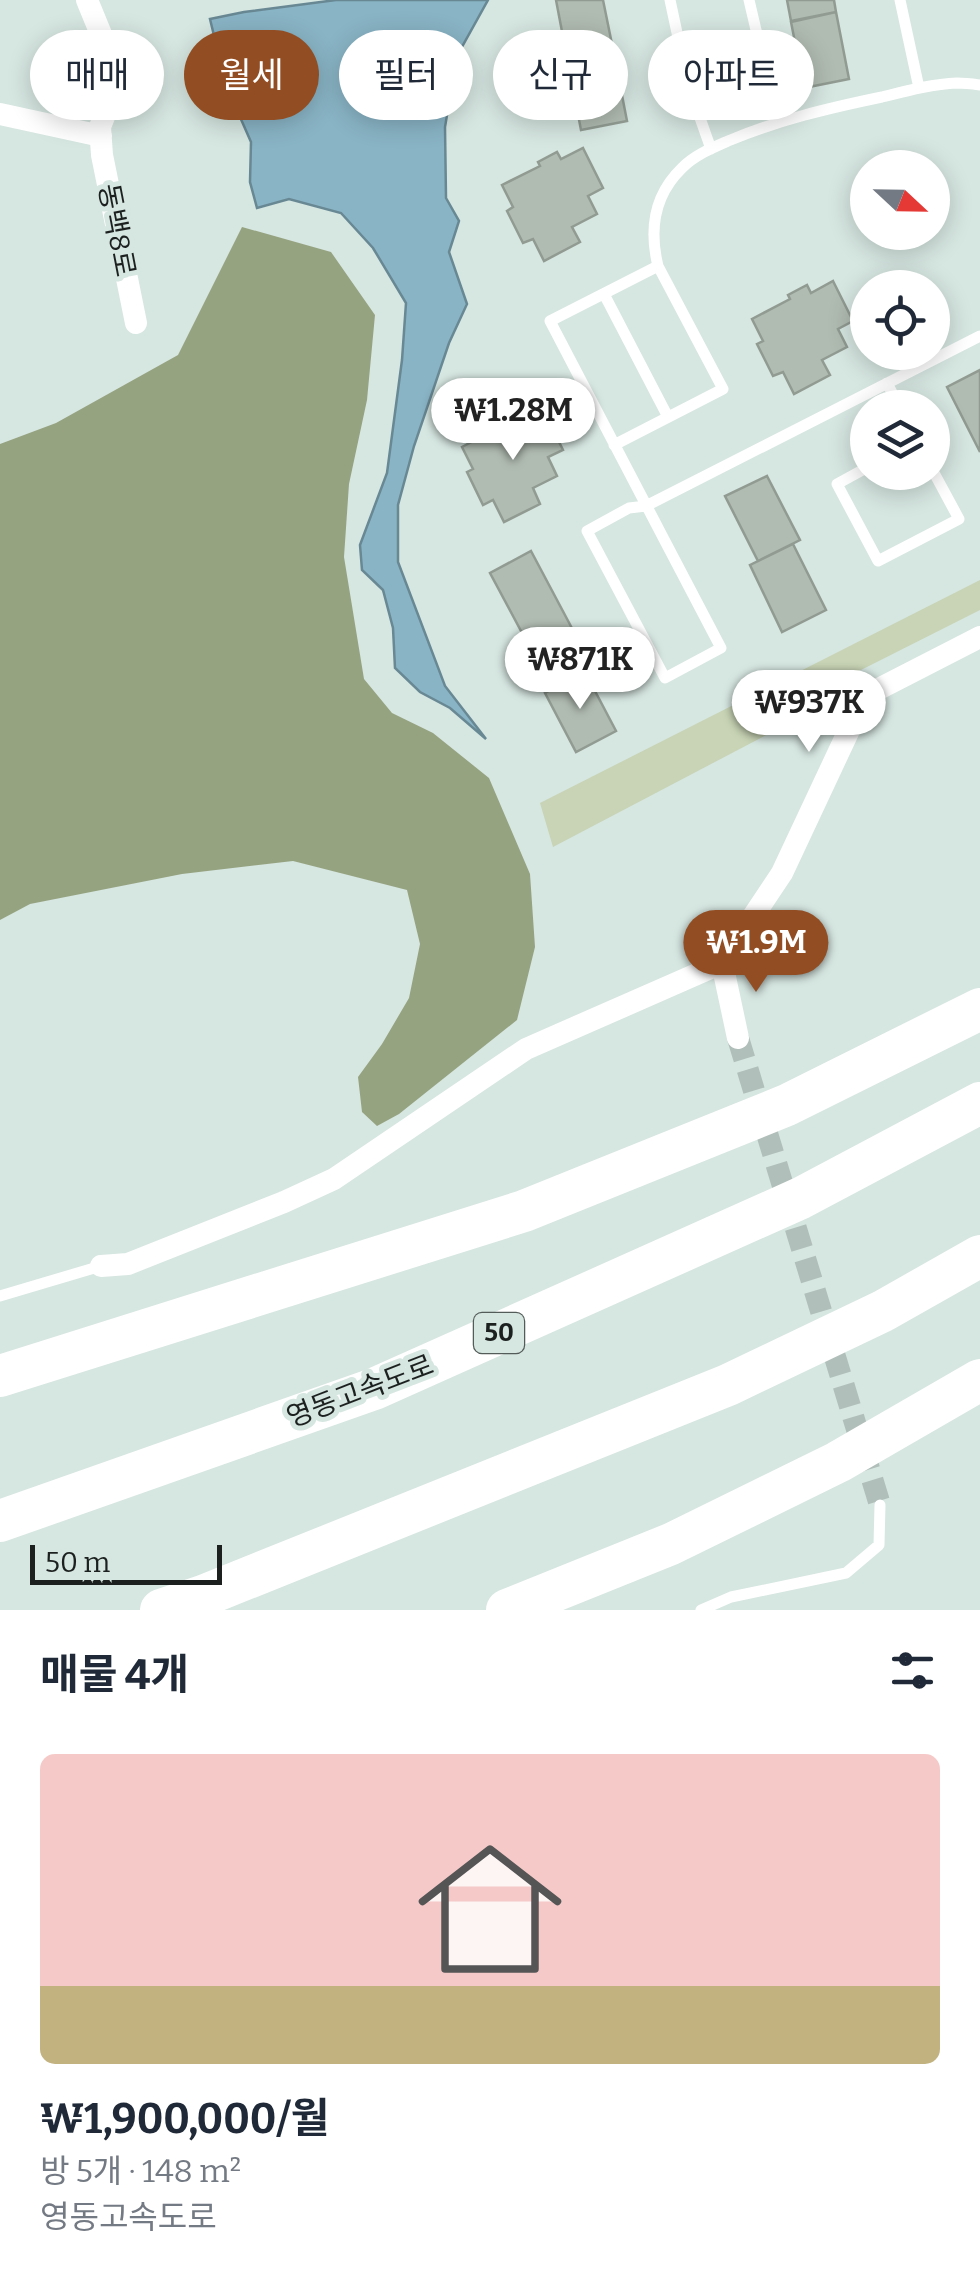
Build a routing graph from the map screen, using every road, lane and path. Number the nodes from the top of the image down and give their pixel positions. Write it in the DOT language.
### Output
graph roads {
  1 [pos="87,0"];
  2 [pos="670,0"];
  3 [pos="750,0"];
  4 [pos="900,0"];
  5 [pos="676,30"];
  6 [pos="757,30"];
  7 [pos="980,85"];
  8 [pos="919,88"];
  9 [pos="0,114"];
  10 [pos="701,120"];
  11 [pos="101,136"];
  12 [pos="711,149"];
  13 [pos="658,266"];
  14 [pos="604,294"];
  15 [pos="136,323"];
  16 [pos="980,336"];
  17 [pos="887,383"];
  18 [pos="891,390"];
  19 [pos="668,417"];
  20 [pos="614,445"];
  21 [pos="850,477"];
  22 [pos="943,490"];
  23 [pos="646,506"];
  24 [pos="980,637"];
  25 [pos="722,964"];
  26 [pos="980,1009"];
  27 [pos="738,1038"];
  28 [pos="980,1104"];
  29 [pos="980,1256"];
  30 [pos="101,1266"];
  31 [pos="0,1296"];
  32 [pos="0,1376"];
  33 [pos="980,1380"];
  34 [pos="880,1505"];
  35 [pos="0,1520"];
  36 [pos="161,1610"];
  37 [pos="507,1610"];
  38 [pos="701,1610"];
  1 -- 11 [label="street, 동백8로"];
  2 -- 5 [label="lane"];
  3 -- 6 [label="lane"];
  4 -- 8 [label="lane"];
  7 -- 8 [label="lane"];
  8 -- 12 [label="lane"];
  9 -- 11 [label="street"];
  10 -- 12 [label="lane"];
  11 -- 15 [label="street, 동백8로"];
  12 -- 13 [label="lane"];
  13 -- 14 [label="lane"];
  13 -- 19 [label="lane"];
  14 -- 19 [label="lane"];
  14 -- 20 [label="lane"];
  16 -- 17 [label="lane"];
  17 -- 18 [label="lane"];
  17 -- 23 [label="lane"];
  19 -- 20 [label="lane"];
  20 -- 23 [label="lane"];
  21 -- 22 [label="lane"];
  23 -- 23 [label="lane"];
  24 -- 25 [label="street"];
  25 -- 27 [label="street"];
  25 -- 30 [label="street"];
  26 -- 32 [label="highway"];
  28 -- 35 [label="highway, 영동고속도로 / 50"];
  29 -- 36 [label="highway"];
  30 -- 31 [label="lane"];
  33 -- 37 [label="highway"];
  34 -- 38 [label="lane"];
}
